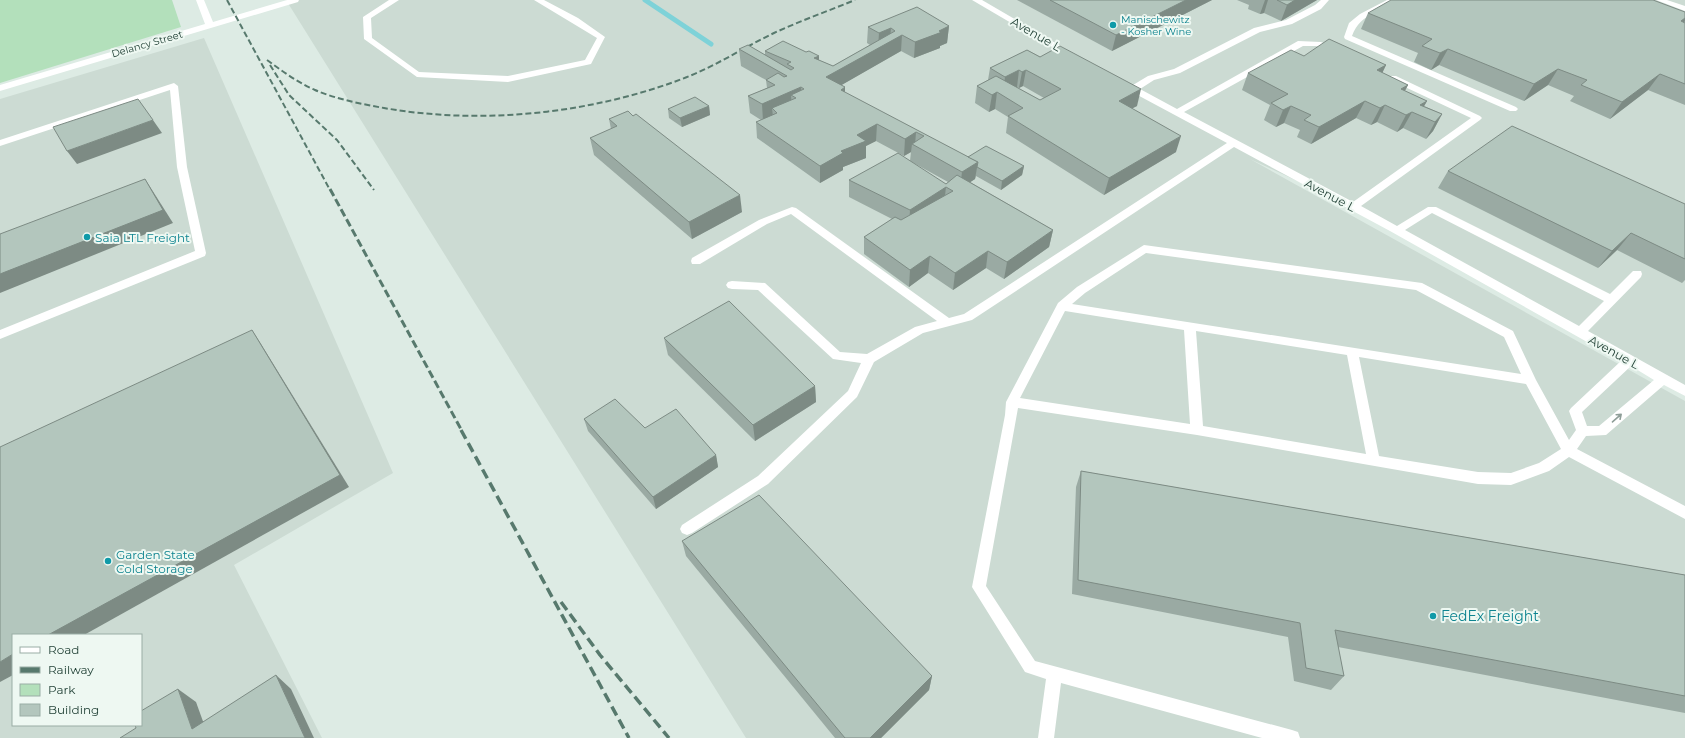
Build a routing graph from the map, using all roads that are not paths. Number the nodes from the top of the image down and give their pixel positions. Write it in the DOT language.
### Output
graph roads {
  1 [pos="200,0"];
  2 [pos="295,0"];
  3 [pos="395,0"];
  4 [pos="538,0"];
  5 [pos="976,0"];
  6 [pos="1325,0"];
  7 [pos="1393,0"];
  8 [pos="1660,0"];
  9 [pos="1685,9"];
  10 [pos="210,26"];
  11 [pos="1342,54"];
  12 [pos="1078,58"];
  13 [pos="1384,74"];
  14 [pos="1119,81"];
  15 [pos="0,88"];
  16 [pos="1133,89"];
  17 [pos="1513,109"];
  18 [pos="1178,112"];
  19 [pos="0,143"];
  20 [pos="1233,143"];
  21 [pos="1353,207"];
  22 [pos="1396,231"];
  23 [pos="696,261"];
  24 [pos="1637,274"];
  25 [pos="732,285"];
  26 [pos="1612,300"];
  27 [pos="1062,306"];
  28 [pos="946,322"];
  29 [pos="1190,326"];
  30 [pos="1580,332"];
  31 [pos="0,335"];
  32 [pos="1352,352"];
  33 [pos="868,358"];
  34 [pos="1630,360"];
  35 [pos="1663,379"];
  36 [pos="1530,380"];
  37 [pos="1685,391"];
  38 [pos="1012,402"];
  39 [pos="1197,430"];
  40 [pos="1583,431"];
  41 [pos="1568,451"];
  42 [pos="1374,461"];
  43 [pos="1685,513"];
  44 [pos="687,529"];
  45 [pos="1054,673"];
  46 [pos="1046,738"];
  47 [pos="1288,738"];
  1 -- 10 [label="street"];
  2 -- 10 [label="street, Delancy Street"];
  3 -- 4 [label="street"];
  5 -- 12 [label="street, Avenue L"];
  6 -- 16 [label="street"];
  7 -- 17 [label="street"];
  8 -- 9 [label="street"];
  10 -- 15 [label="street, Delancy Street"];
  11 -- 18 [label="street"];
  13 -- 21 [label="street"];
  14 -- 16 [label="street, Avenue L"];
  16 -- 18 [label="street, Avenue L"];
  18 -- 20 [label="street, Avenue L"];
  19 -- 31 [label="street"];
  20 -- 21 [label="street, Avenue L"];
  20 -- 28 [label="street"];
  21 -- 22 [label="street, Avenue L"];
  22 -- 26 [label="street"];
  22 -- 30 [label="street, Avenue L"];
  23 -- 28 [label="street"];
  24 -- 26 [label="street"];
  25 -- 33 [label="street"];
  26 -- 30 [label="street"];
  27 -- 29 [label="street"];
  27 -- 36 [label="street"];
  27 -- 38 [label="street"];
  28 -- 33 [label="street"];
  29 -- 32 [label="street"];
  29 -- 39 [label="street"];
  30 -- 34 [label="street, Avenue L"];
  32 -- 36 [label="street"];
  32 -- 42 [label="street"];
  33 -- 44 [label="street"];
  34 -- 35 [label="street, Avenue L"];
  34 -- 40 [label="street"];
  35 -- 37 [label="street, Avenue L"];
  40 -- 35 [label="street, one-way"];
  36 -- 41 [label="street"];
  38 -- 39 [label="street"];
  38 -- 45 [label="street"];
  39 -- 42 [label="street"];
  40 -- 41 [label="street"];
  41 -- 42 [label="street"];
  41 -- 43 [label="street"];
  45 -- 46 [label="street"];
  45 -- 47 [label="street"];
}
